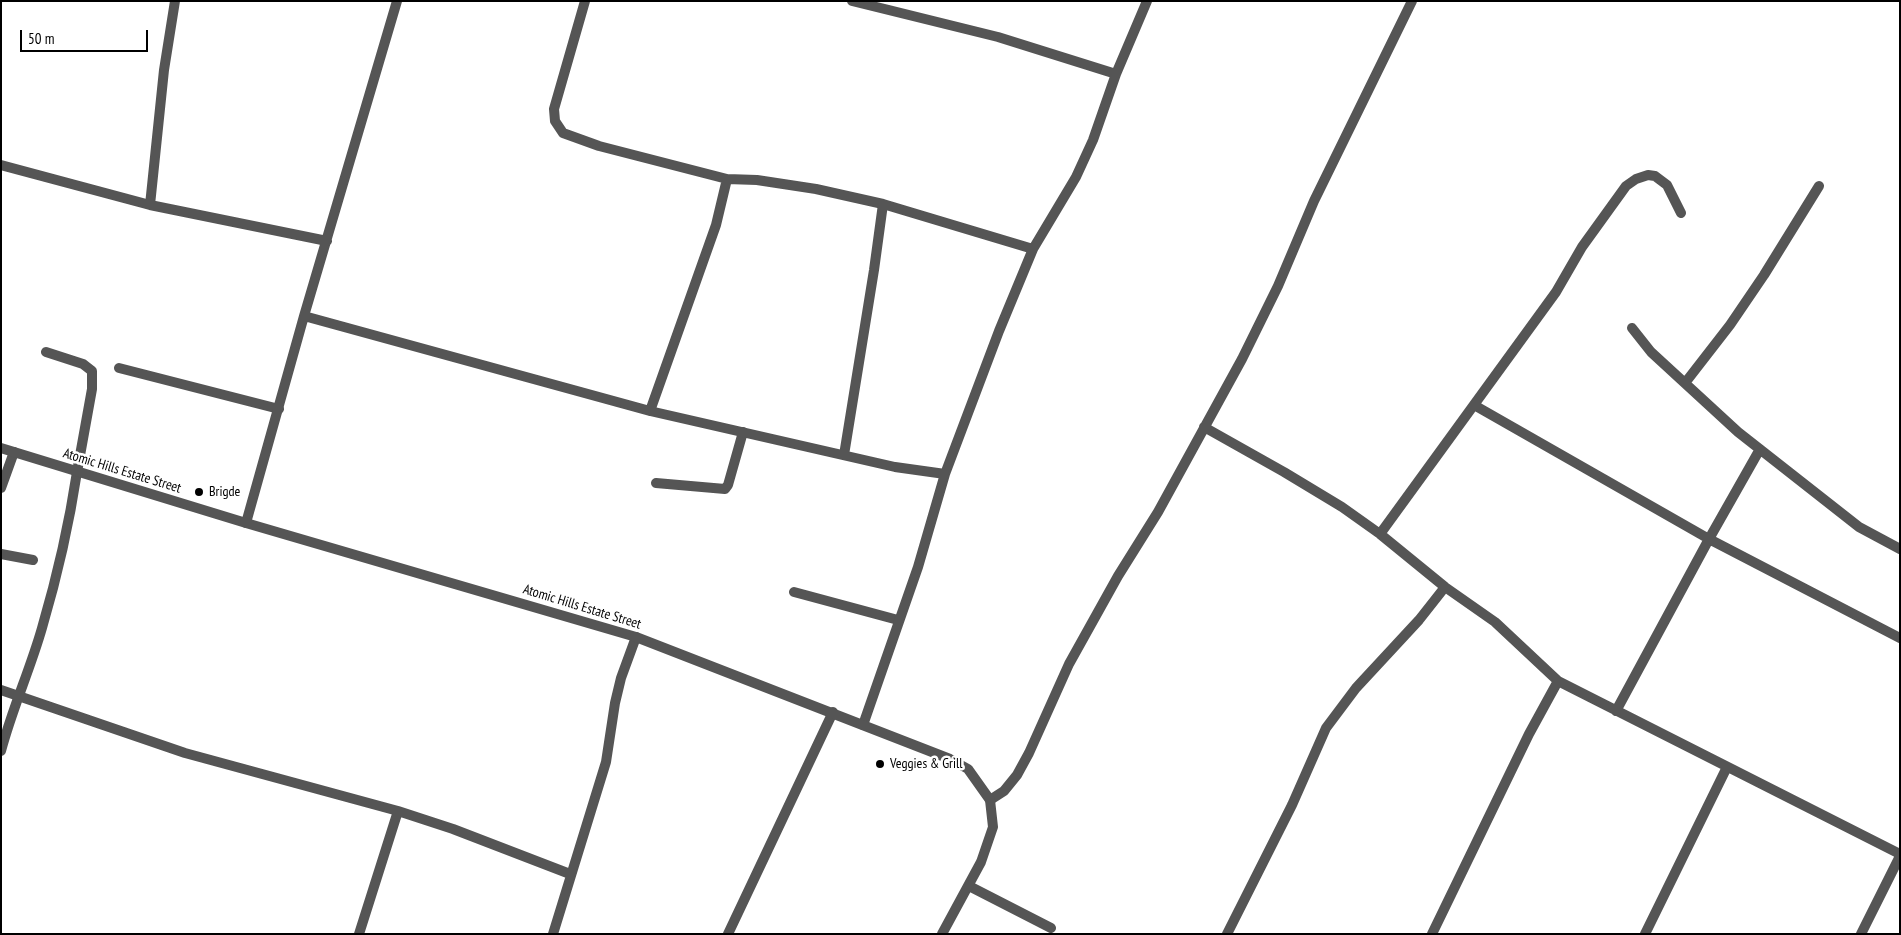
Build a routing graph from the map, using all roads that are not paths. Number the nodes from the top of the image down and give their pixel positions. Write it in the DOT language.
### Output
graph roads {
  1 [pos="175,1"];
  2 [pos="397,1"];
  3 [pos="585,1"];
  4 [pos="852,1"];
  5 [pos="1147,1"];
  6 [pos="1412,1"];
  7 [pos="1116,74"];
  8 [pos="1,165"];
  9 [pos="727,179"];
  10 [pos="1819,186"];
  11 [pos="884,204"];
  12 [pos="150,205"];
  13 [pos="1681,213"];
  14 [pos="327,241"];
  15 [pos="1033,249"];
  16 [pos="304,316"];
  17 [pos="1632,328"];
  18 [pos="46,352"];
  19 [pos="119,368"];
  20 [pos="1685,383"];
  21 [pos="1474,405"];
  22 [pos="279,410"];
  23 [pos="650,410"];
  24 [pos="1204,427"];
  25 [pos="743,432"];
  26 [pos="1,448"];
  27 [pos="1760,449"];
  28 [pos="14,452"];
  29 [pos="844,455"];
  30 [pos="76,472"];
  31 [pos="945,474"];
  32 [pos="656,483"];
  33 [pos="1,488"];
  34 [pos="246,523"];
  35 [pos="1380,534"];
  36 [pos="1709,539"];
  37 [pos="1900,549"];
  38 [pos="1,554"];
  39 [pos="33,560"];
  40 [pos="1445,587"];
  41 [pos="794,592"];
  42 [pos="898,620"];
  43 [pos="636,637"];
  44 [pos="1900,638"];
  45 [pos="1558,681"];
  46 [pos="1,690"];
  47 [pos="18,695"];
  48 [pos="1616,711"];
  49 [pos="833,712"];
  50 [pos="863,725"];
  51 [pos="1,751"];
  52 [pos="1727,767"];
  53 [pos="990,800"];
  54 [pos="398,811"];
  55 [pos="1900,855"];
  56 [pos="570,874"];
  57 [pos="969,886"];
  58 [pos="1050,928"];
  59 [pos="359,934"];
  60 [pos="554,934"];
  61 [pos="728,934"];
  62 [pos="942,934"];
  63 [pos="1227,934"];
  64 [pos="1432,934"];
  65 [pos="1645,934"];
  66 [pos="1861,934"];
  1 -- 12 [label="street"];
  2 -- 14 [label="street"];
  3 -- 9 [label="street"];
  4 -- 7 [label="street"];
  5 -- 7 [label="street"];
  6 -- 24 [label="street"];
  7 -- 15 [label="street"];
  8 -- 12 [label="street"];
  9 -- 11 [label="street"];
  9 -- 23 [label="street"];
  10 -- 20 [label="street"];
  11 -- 15 [label="street"];
  11 -- 29 [label="street"];
  12 -- 14 [label="street"];
  13 -- 21 [label="street"];
  14 -- 16 [label="street"];
  15 -- 31 [label="street"];
  16 -- 22 [label="street"];
  16 -- 23 [label="street"];
  17 -- 20 [label="street"];
  18 -- 30 [label="street"];
  19 -- 22 [label="street"];
  20 -- 27 [label="street"];
  21 -- 35 [label="street"];
  21 -- 36 [label="street"];
  22 -- 34 [label="street"];
  23 -- 25 [label="street"];
  24 -- 35 [label="street"];
  24 -- 53 [label="street"];
  25 -- 29 [label="street"];
  25 -- 32 [label="street"];
  26 -- 28 [label="street, Atomic Hills Estate Street"];
  27 -- 36 [label="street"];
  27 -- 37 [label="street"];
  28 -- 30 [label="street, Atomic Hills Estate Street"];
  28 -- 33 [label="street"];
  29 -- 31 [label="street"];
  30 -- 34 [label="street, Atomic Hills Estate Street"];
  30 -- 47 [label="street"];
  31 -- 42 [label="street"];
  34 -- 43 [label="street, Atomic Hills Estate Street"];
  35 -- 40 [label="street"];
  36 -- 44 [label="street"];
  36 -- 48 [label="street"];
  38 -- 39 [label="street"];
  40 -- 45 [label="street"];
  40 -- 63 [label="street"];
  41 -- 42 [label="street"];
  42 -- 50 [label="street"];
  43 -- 49 [label="street, Atomic Hills Estate Street"];
  43 -- 56 [label="street"];
  45 -- 48 [label="street"];
  45 -- 64 [label="street"];
  46 -- 47 [label="street"];
  47 -- 51 [label="street"];
  47 -- 54 [label="street"];
  48 -- 52 [label="street"];
  49 -- 50 [label="street, Atomic Hills Estate Street"];
  49 -- 61 [label="street"];
  50 -- 53 [label="street, Atomic Hills Estate Street"];
  52 -- 55 [label="street"];
  52 -- 65 [label="street"];
  53 -- 57 [label="street, Atomic Hills Estate Street"];
  54 -- 56 [label="street"];
  54 -- 59 [label="street"];
  55 -- 66 [label="street"];
  56 -- 60 [label="street"];
  57 -- 58 [label="street"];
  57 -- 62 [label="street, Atomic Hills Estate Street"];
}
